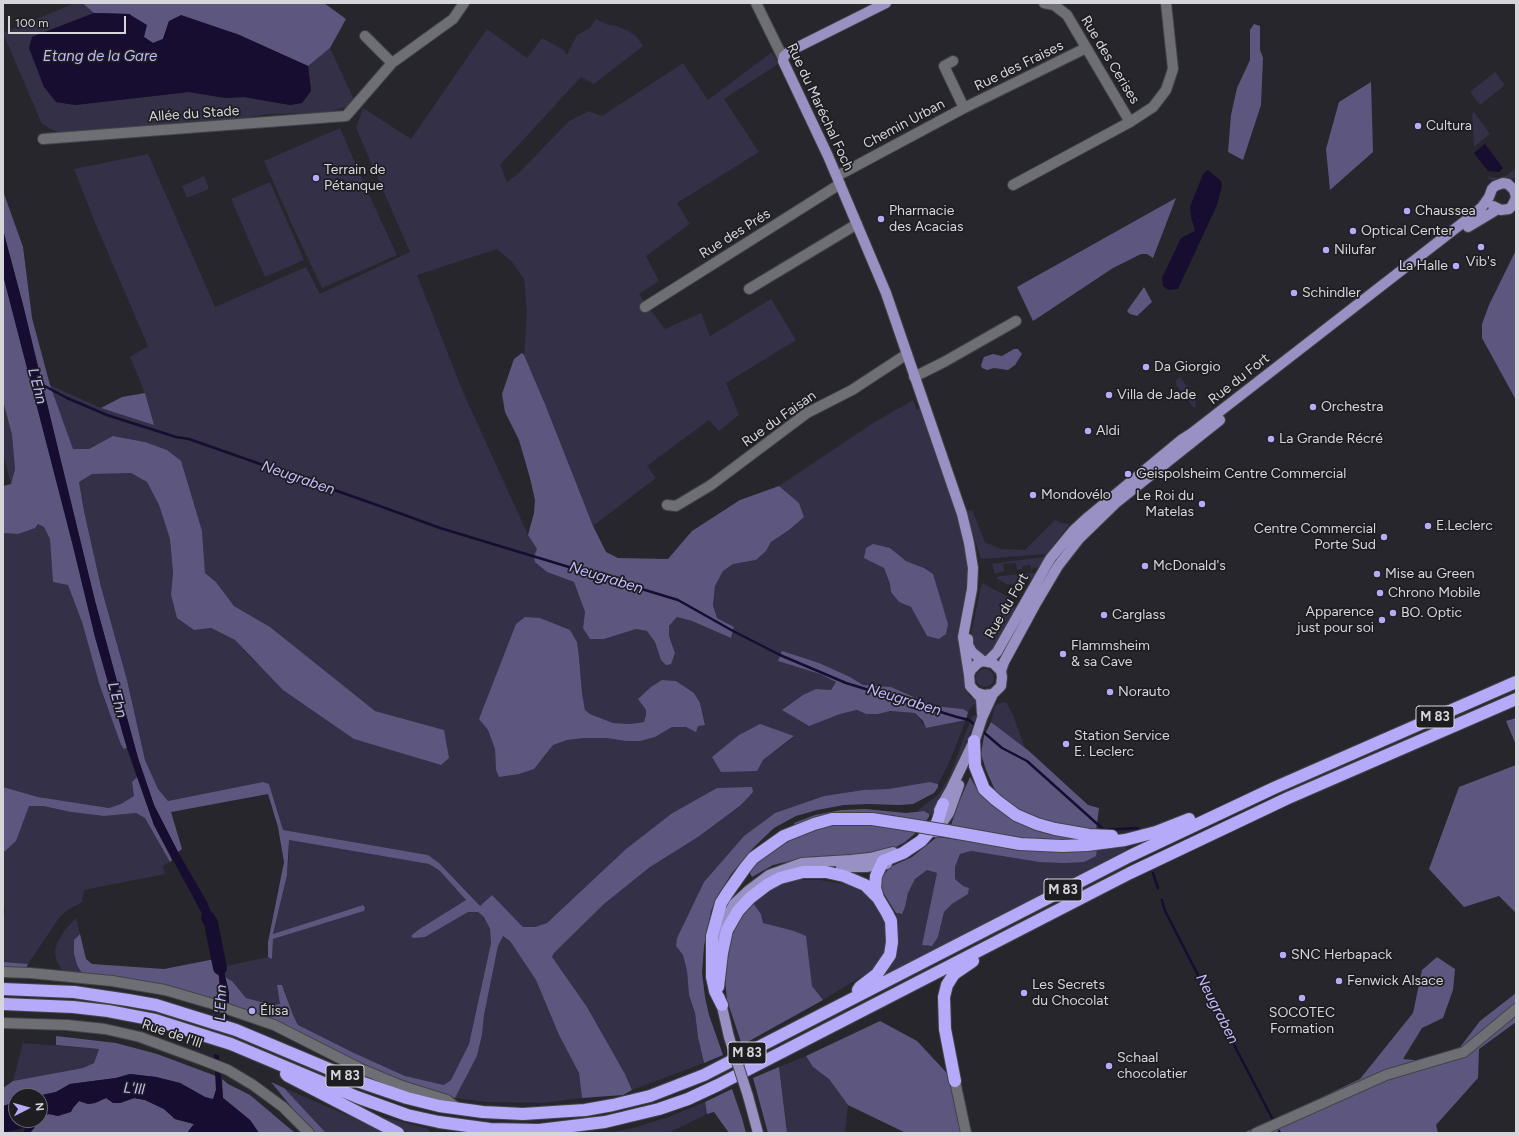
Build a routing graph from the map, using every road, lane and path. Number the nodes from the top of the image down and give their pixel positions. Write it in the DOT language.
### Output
graph roads {
  1 [pos="464,3"];
  2 [pos="756,3"];
  3 [pos="1044,3"];
  4 [pos="1166,3"];
  5 [pos="883,4"];
  6 [pos="365,36"];
  7 [pos="1086,48"];
  8 [pos="783,58"];
  9 [pos="953,61"];
  10 [pos="392,63"];
  11 [pos="964,108"];
  12 [pos="1130,122"];
  13 [pos="43,138"];
  14 [pos="838,180"];
  15 [pos="1512,182"];
  16 [pos="1013,185"];
  17 [pos="1489,197"];
  18 [pos="1516,197"];
  19 [pos="1498,209"];
  20 [pos="857,224"];
  21 [pos="749,289"];
  22 [pos="645,307"];
  23 [pos="1016,321"];
  24 [pos="907,354"];
  25 [pos="914,377"];
  26 [pos="667,505"];
  27 [pos="962,514"];
  28 [pos="985,661"];
  29 [pos="1001,671"];
  30 [pos="969,675"];
  31 [pos="1516,682"];
  32 [pos="978,693"];
  33 [pos="993,694"];
  34 [pos="1516,698"];
  35 [pos="982,718"];
  36 [pos="976,737"];
  37 [pos="1274,788"];
  38 [pos="943,804"];
  39 [pos="1143,836"];
  40 [pos="882,865"];
  41 [pos="769,876"];
  42 [pos="878,898"];
  43 [pos="987,946"];
  44 [pos="3,972"];
  45 [pos="718,987"];
  46 [pos="3,989"];
  47 [pos="855,997"];
  48 [pos="3,1004"];
  49 [pos="722,1006"];
  50 [pos="1516,1009"];
  51 [pos="3,1023"];
  52 [pos="276,1062"];
  53 [pos="955,1080"];
  54 [pos="458,1109"];
  55 [pos="585,1125"];
  56 [pos="309,1133"];
  57 [pos="398,1133"];
  58 [pos="572,1133"];
  59 [pos="758,1133"];
  60 [pos="966,1133"];
  61 [pos="1256,1133"];
  1 -- 10 [label="street"];
  2 -- 8 [label="street, Rue du Maréchal Foch"];
  3 -- 7 [label="street, Rue des Cerises"];
  4 -- 12 [label="street"];
  5 -- 8 [label="main road"];
  6 -- 10 [label="street"];
  7 -- 11 [label="street, Rue des Fraises"];
  7 -- 12 [label="street, Rue des Cerises"];
  8 -- 14 [label="main road, Rue du Maréchal Foch"];
  9 -- 11 [label="street"];
  10 -- 13 [label="street, Allée du Stade"];
  11 -- 14 [label="street, Chemin Urban"];
  12 -- 16 [label="street"];
  14 -- 20 [label="main road, Rue du Maréchal Foch"];
  14 -- 22 [label="street, Rue des Prés"];
  15 -- 17 [label="main road, Rue du Fort"];
  15 -- 18 [label="main road, Rue du Fort"];
  17 -- 19 [label="main road"];
  17 -- 28 [label="main road, Rue du Fort"];
  18 -- 19 [label="main road, Rue du Fort"];
  19 -- 29 [label="main road, Rue du Fort"];
  20 -- 21 [label="street"];
  20 -- 24 [label="main road, Rue du Maréchal Foch"];
  23 -- 25 [label="street"];
  24 -- 25 [label="main road, Rue du Maréchal Foch"];
  24 -- 26 [label="street, Rue du Faisan"];
  25 -- 27 [label="main road, Rue du Maréchal Foch"];
  27 -- 28 [label="main road, Rue du Maréchal Foch"];
  27 -- 30 [label="main road, Rue du Maréchal Foch"];
  28 -- 29 [label="main road"];
  28 -- 30 [label="main road, Rue du Fort"];
  29 -- 33 [label="main road, Rue du Fort"];
  30 -- 32 [label="main road, Rue du Fort"];
  31 -- 37 [label="highway, M 83"];
  32 -- 33 [label="main road"];
  32 -- 35 [label="main road, Rue du Fort"];
  33 -- 35 [label="main road, Rue du Fort"];
  34 -- 43 [label="highway, M 83"];
  35 -- 36 [label="main road, Rue du Fort"];
  36 -- 38 [label="main road, Rue du Fort"];
  36 -- 39 [label="highway"];
  36 -- 40 [label="main road, Rue du Fort"];
  37 -- 39 [label="highway"];
  37 -- 47 [label="highway, M 83"];
  38 -- 40 [label="highway"];
  38 -- 41 [label="main road, Rue du Fort"];
  39 -- 49 [label="highway, bridge"];
  40 -- 41 [label="main road, Rue du Fort"];
  40 -- 42 [label="highway"];
  41 -- 45 [label="main road, Rue du Fort"];
  42 -- 45 [label="highway"];
  42 -- 47 [label="highway"];
  43 -- 53 [label="highway"];
  43 -- 55 [label="highway, M 83"];
  44 -- 54 [label="street"];
  45 -- 49 [label="main road, Rue du Fort"];
  46 -- 54 [label="highway, M 83"];
  47 -- 54 [label="highway, M 83"];
  48 -- 52 [label="highway, M 83"];
  49 -- 59 [label="main road, Rue du Fort, bridge"];
  50 -- 61 [label="street"];
  51 -- 56 [label="street, Rue de l'Ill"];
  52 -- 55 [label="highway, M 83"];
  52 -- 57 [label="highway"];
  53 -- 60 [label="street"];
  55 -- 58 [label="highway"];
}
